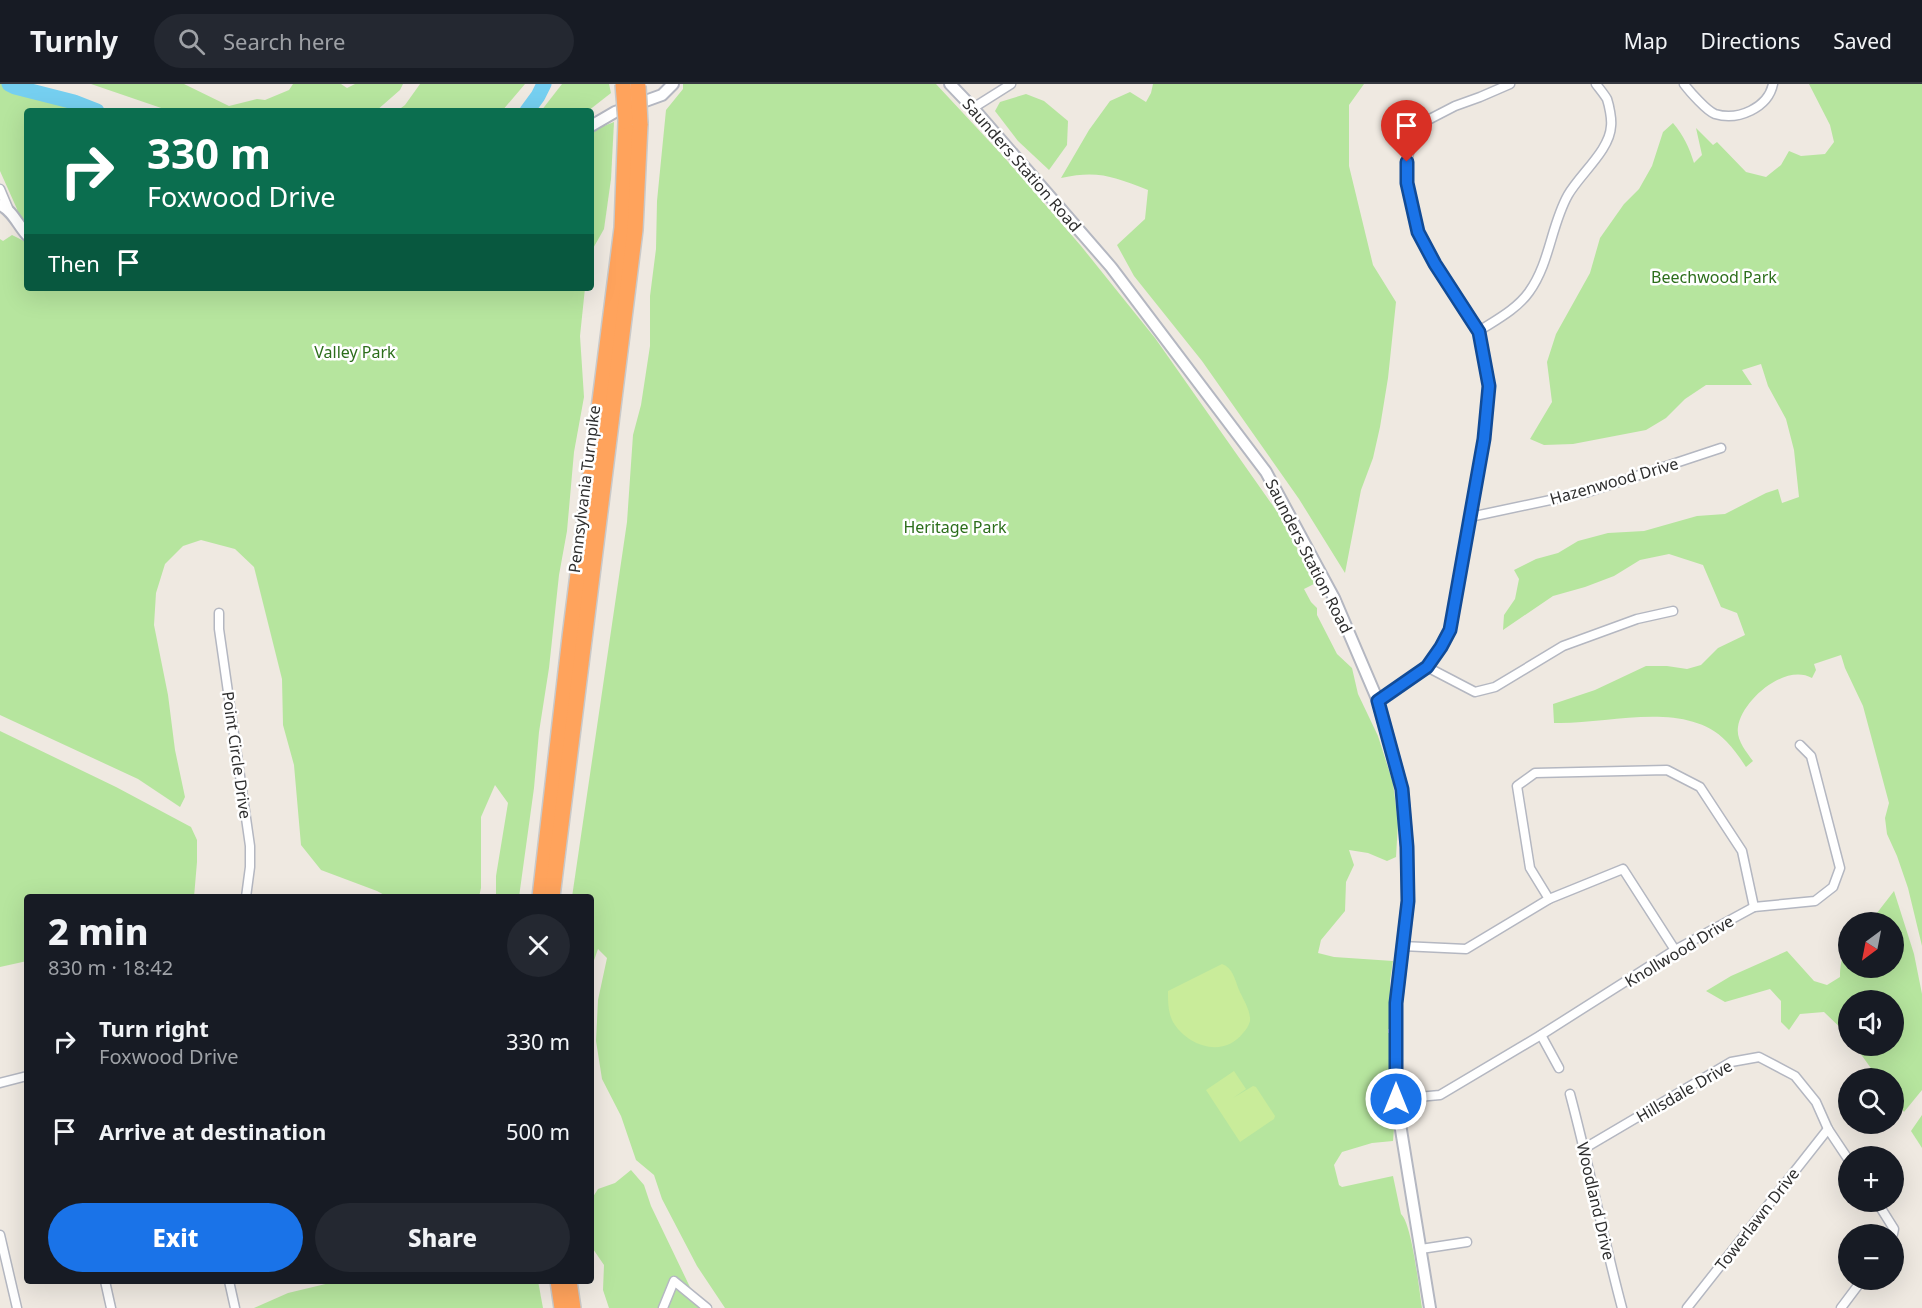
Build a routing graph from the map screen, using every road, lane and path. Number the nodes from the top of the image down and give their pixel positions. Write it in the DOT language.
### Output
graph roads {
  1 [pos="674,84"];
  2 [pos="950,84"];
  3 [pos="1011,84"];
  4 [pos="1510,84"];
  5 [pos="1596,84"];
  6 [pos="1684,84"];
  7 [pos="1773,84"];
  8 [pos="633,85"];
  9 [pos="973,108"];
  10 [pos="633,123"];
  11 [pos="594,124"];
  12 [pos="0,189"];
  13 [pos="4,207"];
  14 [pos="24,232"];
  15 [pos="1479,332"];
  16 [pos="1721,448"];
  17 [pos="1470,517"];
  18 [pos="1673,611"];
  19 [pos="219,614"];
  20 [pos="1427,667"];
  21 [pos="1378,701"];
  22 [pos="1800,745"];
  23 [pos="246,894"];
  24 [pos="540,894"];
  25 [pos="552,894"];
  26 [pos="1549,899"];
  27 [pos="1754,907"];
  28 [pos="1402,946"];
  29 [pos="1675,950"];
  30 [pos="1541,1035"];
  31 [pos="1559,1068"];
  32 [pos="24,1077"];
  33 [pos="0,1083"];
  34 [pos="1570,1094"];
  35 [pos="1396,1099"];
  36 [pos="1828,1130"];
  37 [pos="1839,1146"];
  38 [pos="1585,1148"];
  39 [pos="0,1235"];
  40 [pos="1467,1242"];
  41 [pos="1421,1249"];
  42 [pos="106,1284"];
  43 [pos="230,1284"];
  44 [pos="558,1284"];
  45 [pos="569,1284"];
  46 [pos="1854,1290"];
  47 [pos="17,1308"];
  48 [pos="111,1308"];
  49 [pos="236,1308"];
  50 [pos="562,1308"];
  51 [pos="573,1308"];
  52 [pos="663,1308"];
  53 [pos="707,1308"];
  54 [pos="1430,1308"];
  55 [pos="1622,1308"];
  56 [pos="1687,1308"];
  57 [pos="1841,1308"];
  1 -- 11 [label="street"];
  2 -- 9 [label="street, Saunders Station Road"];
  3 -- 9 [label="street"];
  4 -- 15 [label="street"];
  5 -- 15 [label="street"];
  6 -- 7 [label="street"];
  8 -- 10 [label="highway, Pennsylvania Turnpike, bridge"];
  9 -- 21 [label="street, Saunders Station Road"];
  10 -- 24 [label="highway, Pennsylvania Turnpike"];
  10 -- 25 [label="highway, Pennsylvania Turnpike"];
  12 -- 13 [label="street"];
  13 -- 14 [label="street"];
  15 -- 17 [label="street"];
  16 -- 17 [label="street, Hazenwood Drive"];
  17 -- 20 [label="street"];
  18 -- 20 [label="street"];
  19 -- 23 [label="street, Point Circle Drive"];
  20 -- 21 [label="street"];
  21 -- 28 [label="street, Saunders Station Road"];
  22 -- 27 [label="street, Knollwood Drive"];
  26 -- 27 [label="street"];
  26 -- 28 [label="street"];
  26 -- 29 [label="street"];
  27 -- 29 [label="street, Knollwood Drive"];
  28 -- 35 [label="street, Saunders Station Road"];
  29 -- 30 [label="street, Knollwood Drive"];
  30 -- 31 [label="street"];
  30 -- 35 [label="street, Knollwood Drive"];
  32 -- 33 [label="street"];
  34 -- 38 [label="street, Woodland Drive"];
  35 -- 41 [label="street, Saunders Station Road"];
  36 -- 37 [label="street, Hillsdale Drive"];
  36 -- 38 [label="street, Hillsdale Drive"];
  36 -- 56 [label="street, Towerlawn Drive"];
  38 -- 55 [label="street, Woodland Drive"];
  39 -- 47 [label="street"];
  40 -- 41 [label="street"];
  41 -- 54 [label="street, Saunders Station Road"];
  42 -- 48 [label="street"];
  43 -- 49 [label="street"];
  44 -- 50 [label="highway"];
  45 -- 51 [label="highway"];
  46 -- 57 [label="street"];
  52 -- 53 [label="street"];
}
